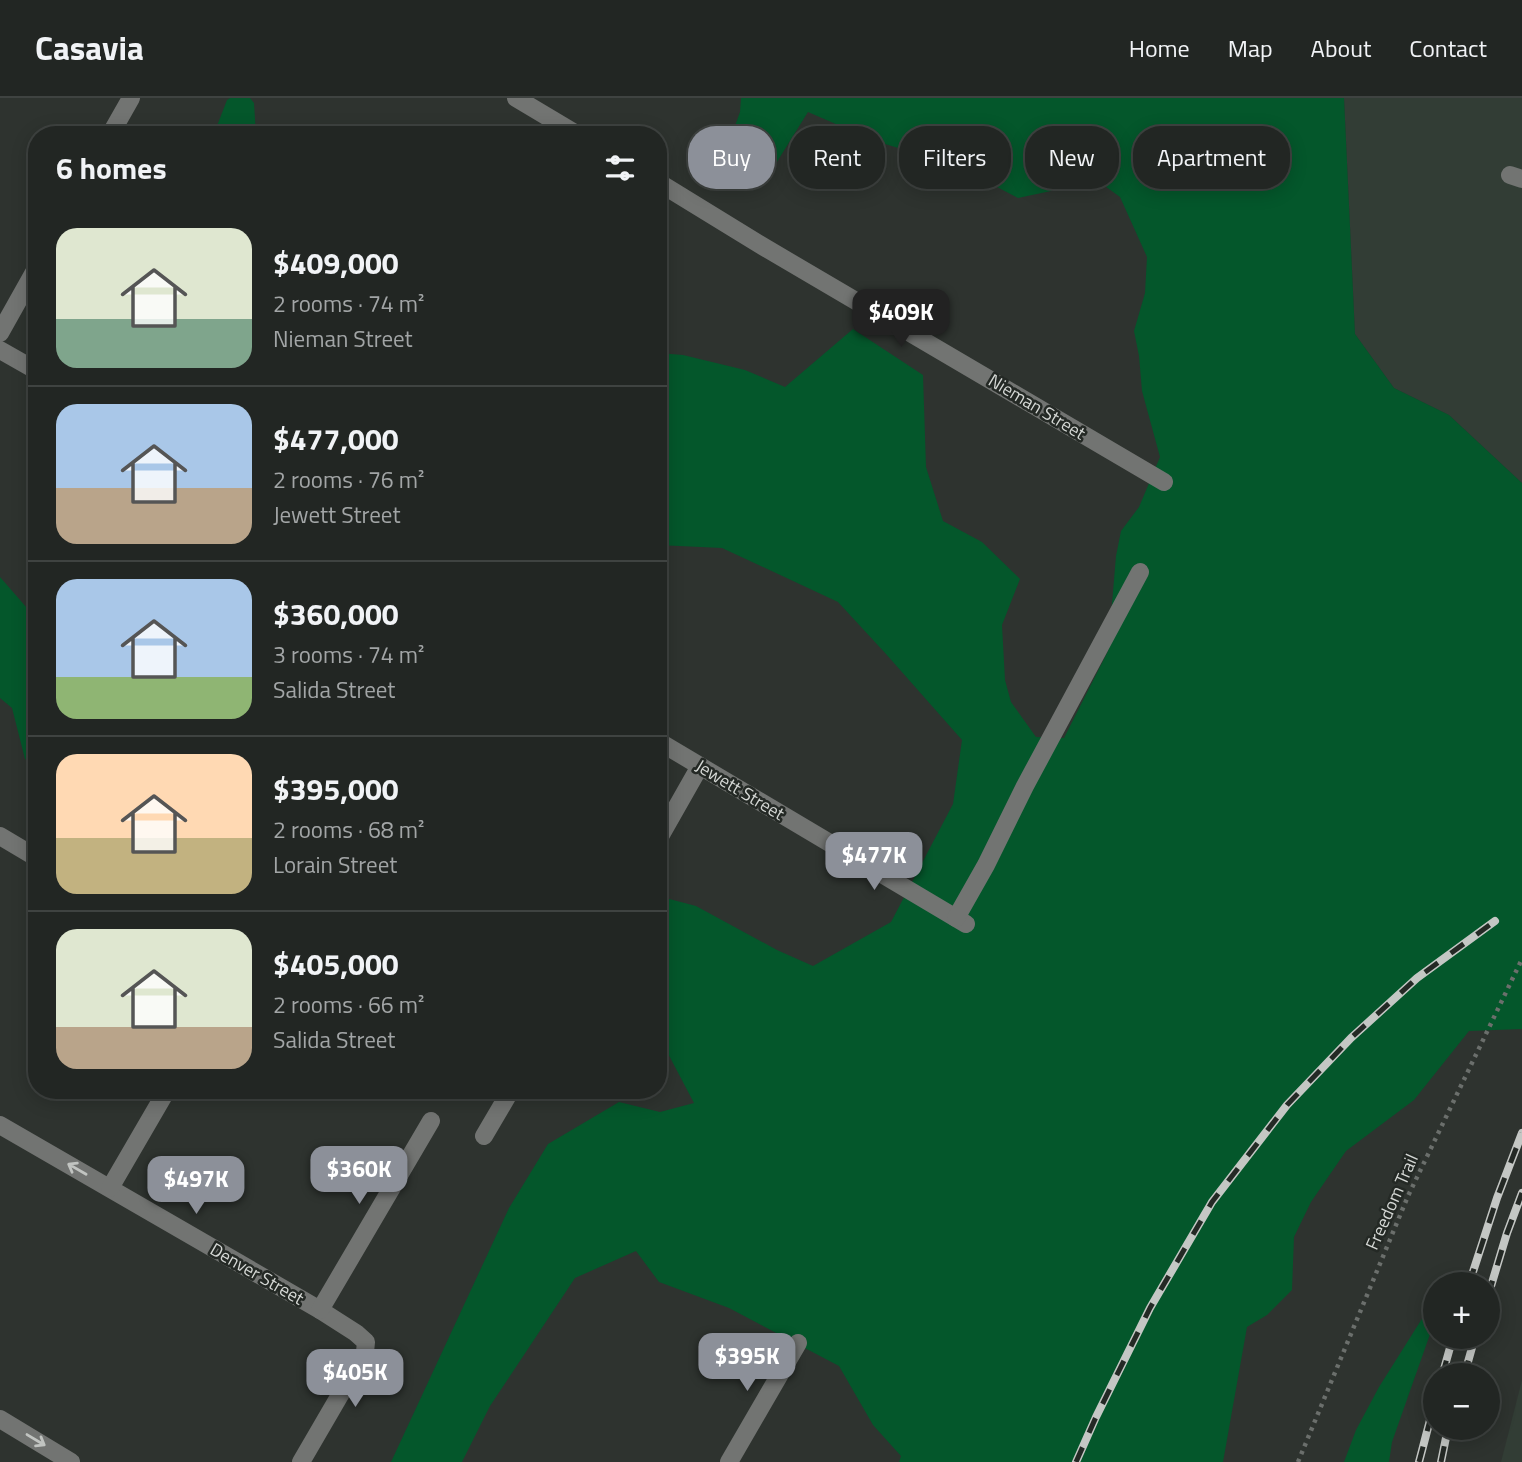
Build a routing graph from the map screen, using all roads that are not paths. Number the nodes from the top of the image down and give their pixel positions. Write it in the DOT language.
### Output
graph roads {
  1 [pos="131,98"];
  2 [pos="516,98"];
  3 [pos="115,126"];
  4 [pos="563,126"];
  5 [pos="667,188"];
  6 [pos="28,283"];
  7 [pos="0,333"];
  8 [pos="0,350"];
  9 [pos="28,366"];
  10 [pos="1164,482"];
  11 [pos="1140,572"];
  12 [pos="667,746"];
  13 [pos="700,766"];
  14 [pos="667,824"];
  15 [pos="0,836"];
  16 [pos="28,853"];
  17 [pos="162,1099"];
  18 [pos="506,1099"];
  19 [pos="432,1121"];
  20 [pos="0,1125"];
  21 [pos="484,1136"];
  22 [pos="110,1188"];
  23 [pos="320,1310"];
  24 [pos="798,1343"];
  25 [pos="0,1419"];
  26 [pos="71,1462"];
  27 [pos="301,1462"];
  28 [pos="729,1462"];
  1 -- 3 [label="street"];
  2 -- 4 [label="street"];
  5 -- 10 [label="street, Nieman Street"];
  6 -- 7 [label="street"];
  8 -- 9 [label="street"];
  11 -- 13 [label="street, Jewett Street"];
  12 -- 13 [label="street, Jewett Street"];
  13 -- 14 [label="street"];
  15 -- 16 [label="street"];
  17 -- 22 [label="street"];
  18 -- 21 [label="street"];
  19 -- 23 [label="street"];
  22 -- 20 [label="street, Denver Street, one-way"];
  22 -- 23 [label="street, Denver Street"];
  23 -- 27 [label="street, Denver Street"];
  24 -- 28 [label="street"];
  25 -- 26 [label="street, one-way"];
}
